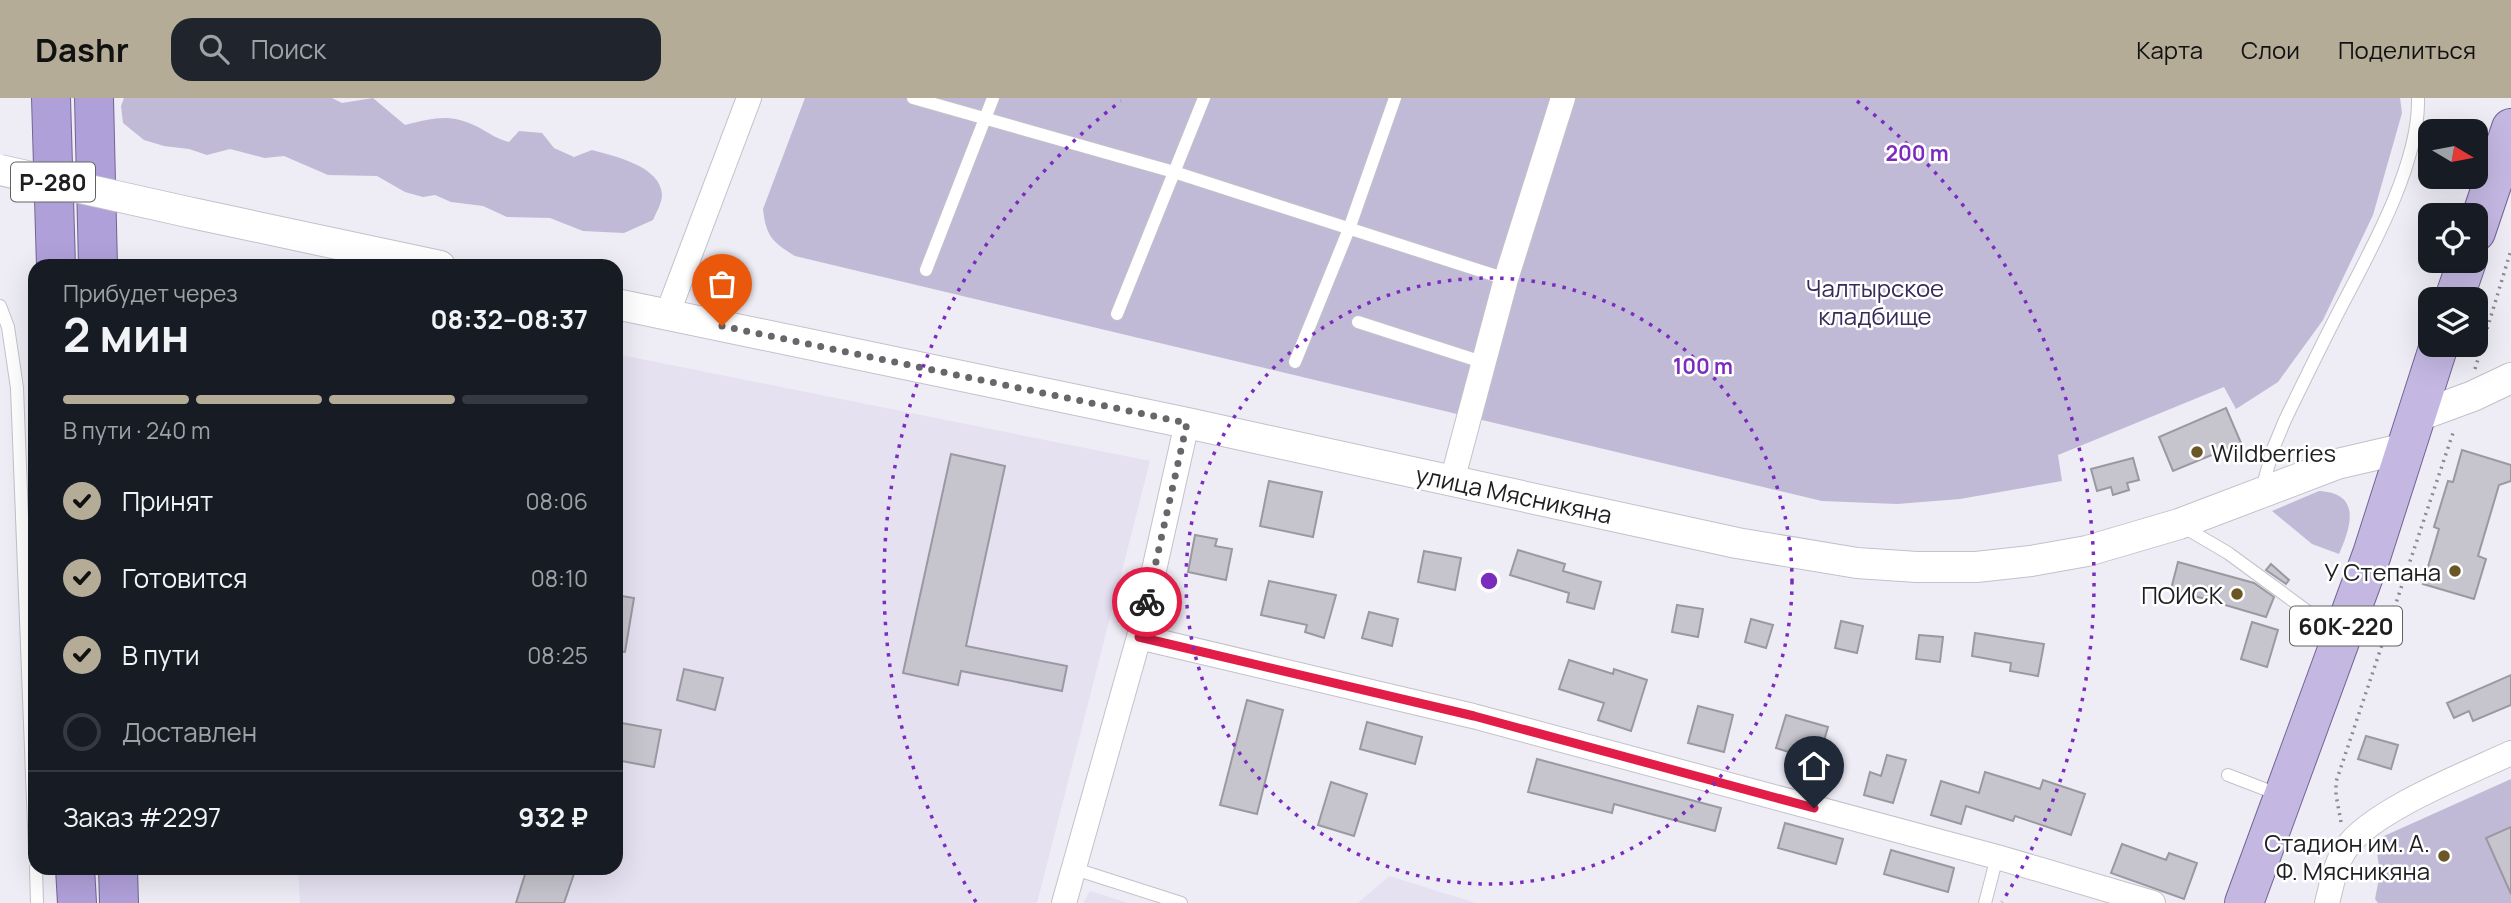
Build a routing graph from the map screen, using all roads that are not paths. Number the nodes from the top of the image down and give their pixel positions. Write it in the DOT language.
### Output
graph roads {
  1 [pos="51,98"];
  2 [pos="94,98"];
  3 [pos="749,98"];
  4 [pos="913,98"];
  5 [pos="993,98"];
  6 [pos="1204,98"];
  7 [pos="1395,98"];
  8 [pos="2418,98"];
  9 [pos="1557,100"];
  10 [pos="984,120"];
  11 [pos="2508,148"];
  12 [pos="0,170"];
  13 [pos="1174,172"];
  14 [pos="2487,203"];
  15 [pos="1349,229"];
  16 [pos="56,259"];
  17 [pos="98,259"];
  18 [pos="407,259"];
  19 [pos="926,270"];
  20 [pos="1506,279"];
  21 [pos="0,306"];
  22 [pos="623,306"];
  23 [pos="1116,314"];
  24 [pos="667,315"];
  25 [pos="1358,322"];
  26 [pos="2435,357"];
  27 [pos="1295,362"];
  28 [pos="1482,362"];
  29 [pos="2511,378"];
  30 [pos="1187,423"];
  31 [pos="2411,433"];
  32 [pos="1452,481"];
  33 [pos="2261,492"];
  34 [pos="2179,524"];
  35 [pos="1139,637"];
  36 [pos="2343,637"];
  37 [pos="28,672"];
  38 [pos="2511,753"];
  39 [pos="2228,775"];
  40 [pos="2284,796"];
  41 [pos="1997,857"];
  42 [pos="1075,869"];
  43 [pos="36,875"];
  44 [pos="75,875"];
  45 [pos="118,875"];
  46 [pos="37,903"];
  47 [pos="77,903"];
  48 [pos="119,903"];
  49 [pos="1064,903"];
  50 [pos="1181,903"];
  51 [pos="1985,903"];
  52 [pos="2153,903"];
  53 [pos="2244,903"];
  54 [pos="2328,903"];
  1 -- 16 [label="highway, Р-280"];
  2 -- 17 [label="highway, Р-280"];
  3 -- 24 [label="street"];
  4 -- 10 [label="lane"];
  5 -- 10 [label="lane"];
  6 -- 13 [label="lane"];
  7 -- 15 [label="lane"];
  8 -- 33 [label="lane"];
  9 -- 20 [label="street"];
  10 -- 13 [label="lane"];
  10 -- 19 [label="lane"];
  11 -- 14 [label="main road"];
  12 -- 18 [label="street, bridge"];
  13 -- 15 [label="lane"];
  13 -- 23 [label="lane"];
  15 -- 20 [label="lane"];
  15 -- 27 [label="lane"];
  20 -- 28 [label="street"];
  21 -- 37 [label="lane"];
  22 -- 24 [label="street, улица Мясникяна"];
  24 -- 30 [label="street, улица Мясникяна"];
  25 -- 28 [label="lane"];
  26 -- 31 [label="main road, 60К-220"];
  28 -- 32 [label="street"];
  29 -- 31 [label="street, улица Мясникяна"];
  30 -- 32 [label="street, улица Мясникяна"];
  30 -- 35 [label="street"];
  31 -- 33 [label="street, улица Мясникяна"];
  31 -- 36 [label="main road, 60К-220"];
  32 -- 34 [label="street, улица Мясникяна"];
  33 -- 34 [label="street, улица Мясникяна"];
  34 -- 36 [label="lane"];
  35 -- 41 [label="street"];
  35 -- 42 [label="street"];
  36 -- 40 [label="main road, 60К-220"];
  38 -- 54 [label="street"];
  39 -- 40 [label="lane"];
  40 -- 53 [label="main road, 60К-220"];
  41 -- 51 [label="lane"];
  41 -- 52 [label="street"];
  42 -- 49 [label="street"];
  42 -- 50 [label="lane"];
  43 -- 46 [label="lane"];
  44 -- 47 [label="highway"];
  45 -- 48 [label="highway"];
}
